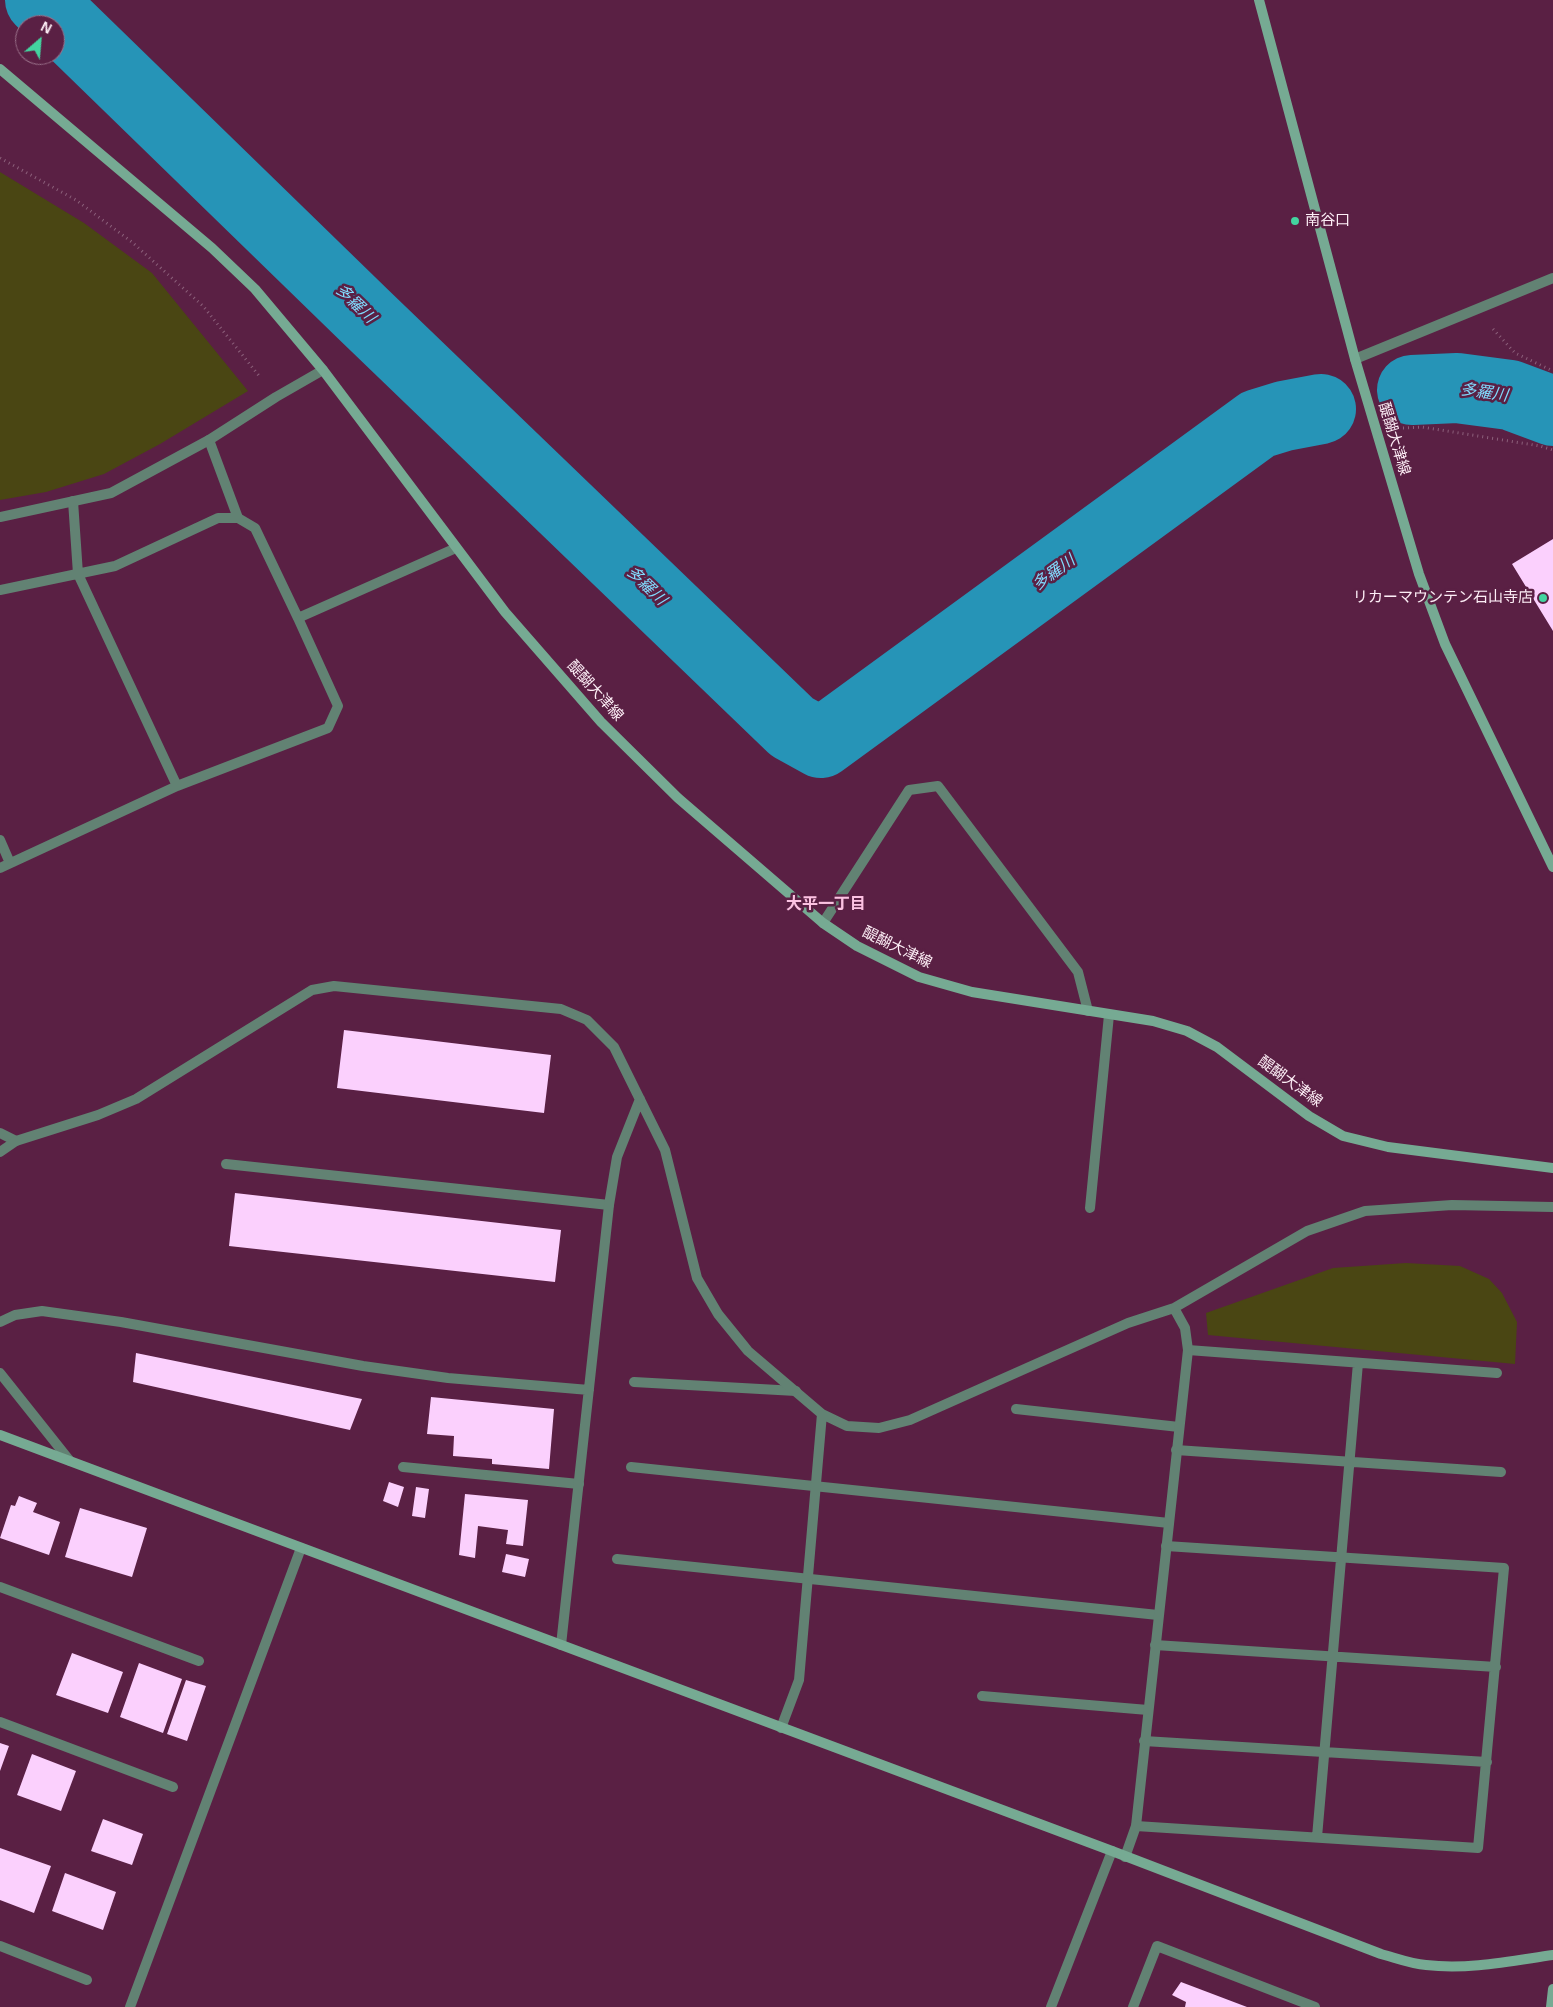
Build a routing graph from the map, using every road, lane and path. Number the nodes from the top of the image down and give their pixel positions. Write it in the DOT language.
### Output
graph roads {
  1 [pos="1259,0"];
  2 [pos="0,69"];
  3 [pos="0,158"];
  4 [pos="1553,278"];
  5 [pos="1476,310"];
  6 [pos="1355,359"];
  7 [pos="323,370"];
  8 [pos="1553,371"];
  9 [pos="276,397"];
  10 [pos="1376,431"];
  11 [pos="209,440"];
  12 [pos="1553,450"];
  13 [pos="73,501"];
  14 [pos="0,517"];
  15 [pos="238,518"];
  16 [pos="456,548"];
  17 [pos="78,574"];
  18 [pos="0,590"];
  19 [pos="298,618"];
  20 [pos="177,786"];
  21 [pos="0,840"];
  22 [pos="10,863"];
  23 [pos="1553,867"];
  24 [pos="0,868"];
  25 [pos="823,923"];
  26 [pos="1088,1012"];
  27 [pos="1109,1015"];
  28 [pos="640,1099"];
  29 [pos="0,1133"];
  30 [pos="16,1141"];
  31 [pos="0,1152"];
  32 [pos="226,1164"];
  33 [pos="1553,1168"];
  34 [pos="609,1205"];
  35 [pos="1553,1207"];
  36 [pos="1090,1208"];
  37 [pos="1174,1308"];
  38 [pos="0,1322"];
  39 [pos="1188,1350"];
  40 [pos="1358,1363"];
  41 [pos="0,1373"];
  42 [pos="1497,1373"];
  43 [pos="634,1382"];
  44 [pos="589,1390"];
  45 [pos="796,1391"];
  46 [pos="1016,1409"];
  47 [pos="822,1414"];
  48 [pos="1179,1427"];
  49 [pos="0,1435"];
  50 [pos="1176,1450"];
  51 [pos="70,1461"];
  52 [pos="1350,1462"];
  53 [pos="403,1467"];
  54 [pos="631,1467"];
  55 [pos="1501,1472"];
  56 [pos="579,1484"];
  57 [pos="816,1486"];
  58 [pos="1169,1523"];
  59 [pos="1166,1546"];
  60 [pos="300,1548"];
  61 [pos="1341,1557"];
  62 [pos="616,1560"];
  63 [pos="808,1579"];
  64 [pos="0,1588"];
  65 [pos="1158,1615"];
  66 [pos="561,1645"];
  67 [pos="1155,1645"];
  68 [pos="1333,1656"];
  69 [pos="199,1661"];
  70 [pos="1496,1667"];
  71 [pos="982,1696"];
  72 [pos="1148,1710"];
  73 [pos="0,1722"];
  74 [pos="781,1728"];
  75 [pos="1144,1741"];
  76 [pos="1324,1752"];
  77 [pos="1487,1762"];
  78 [pos="173,1788"];
  79 [pos="1136,1826"];
  80 [pos="1317,1838"];
  81 [pos="1112,1851"];
  82 [pos="1125,1857"];
  83 [pos="0,1946"];
  84 [pos="1553,1955"];
  85 [pos="87,1980"];
  86 [pos="1553,1990"];
  87 [pos="130,2007"];
  88 [pos="1051,2007"];
  89 [pos="1133,2007"];
  90 [pos="1315,2007"];
  91 [pos="1552,2007"];
  1 -- 6 [label="main road, 醍醐大津線"];
  2 -- 7 [label="main road, 醍醐大津線"];
  3 -- 9 [label="path"];
  4 -- 5 [label="street"];
  5 -- 6 [label="street"];
  5 -- 8 [label="path"];
  6 -- 10 [label="main road, 醍醐大津線"];
  7 -- 9 [label="street"];
  7 -- 16 [label="main road, 醍醐大津線"];
  9 -- 11 [label="street"];
  10 -- 12 [label="path"];
  10 -- 23 [label="main road, 醍醐大津線"];
  11 -- 13 [label="street"];
  11 -- 15 [label="street"];
  13 -- 14 [label="street"];
  13 -- 17 [label="street"];
  15 -- 17 [label="street"];
  15 -- 19 [label="street"];
  16 -- 19 [label="street"];
  16 -- 25 [label="main road, 醍醐大津線"];
  17 -- 18 [label="street"];
  17 -- 20 [label="street"];
  19 -- 20 [label="street"];
  20 -- 22 [label="street"];
  21 -- 22 [label="street"];
  22 -- 24 [label="street"];
  25 -- 26 [label="main road, 醍醐大津線"];
  25 -- 26 [label="street"];
  26 -- 27 [label="main road, 醍醐大津線"];
  27 -- 33 [label="main road, 醍醐大津線"];
  27 -- 36 [label="street"];
  28 -- 30 [label="street"];
  28 -- 34 [label="street"];
  28 -- 45 [label="street"];
  29 -- 30 [label="street"];
  30 -- 31 [label="street"];
  32 -- 34 [label="street"];
  34 -- 44 [label="street"];
  35 -- 37 [label="street"];
  37 -- 39 [label="street"];
  37 -- 47 [label="street"];
  38 -- 44 [label="street"];
  39 -- 40 [label="street"];
  39 -- 48 [label="street"];
  40 -- 42 [label="street"];
  40 -- 52 [label="street"];
  41 -- 51 [label="street"];
  43 -- 45 [label="street"];
  44 -- 56 [label="street"];
  45 -- 47 [label="street"];
  46 -- 48 [label="street"];
  47 -- 57 [label="street"];
  48 -- 50 [label="street"];
  49 -- 51 [label="main road"];
  50 -- 52 [label="street"];
  50 -- 58 [label="street"];
  51 -- 60 [label="main road"];
  52 -- 55 [label="street"];
  52 -- 61 [label="street"];
  53 -- 56 [label="street"];
  54 -- 57 [label="street"];
  56 -- 66 [label="street"];
  57 -- 58 [label="street"];
  57 -- 63 [label="street"];
  58 -- 59 [label="street"];
  59 -- 61 [label="street"];
  59 -- 65 [label="street"];
  60 -- 66 [label="main road"];
  60 -- 87 [label="street"];
  61 -- 68 [label="street"];
  61 -- 70 [label="street"];
  62 -- 63 [label="street"];
  63 -- 65 [label="street"];
  63 -- 74 [label="street"];
  64 -- 69 [label="street"];
  65 -- 67 [label="street"];
  66 -- 74 [label="main road"];
  67 -- 68 [label="street"];
  67 -- 72 [label="street"];
  68 -- 70 [label="street"];
  68 -- 76 [label="street"];
  70 -- 77 [label="street"];
  71 -- 72 [label="street"];
  72 -- 75 [label="street"];
  73 -- 78 [label="street"];
  74 -- 81 [label="main road"];
  75 -- 76 [label="street"];
  75 -- 79 [label="street"];
  76 -- 77 [label="street"];
  76 -- 80 [label="street"];
  77 -- 80 [label="street"];
  79 -- 80 [label="street"];
  79 -- 82 [label="street"];
  81 -- 82 [label="main road"];
  81 -- 88 [label="street"];
  82 -- 84 [label="main road"];
  83 -- 85 [label="street"];
  86 -- 91 [label="main road"];
  89 -- 90 [label="street"];
}
